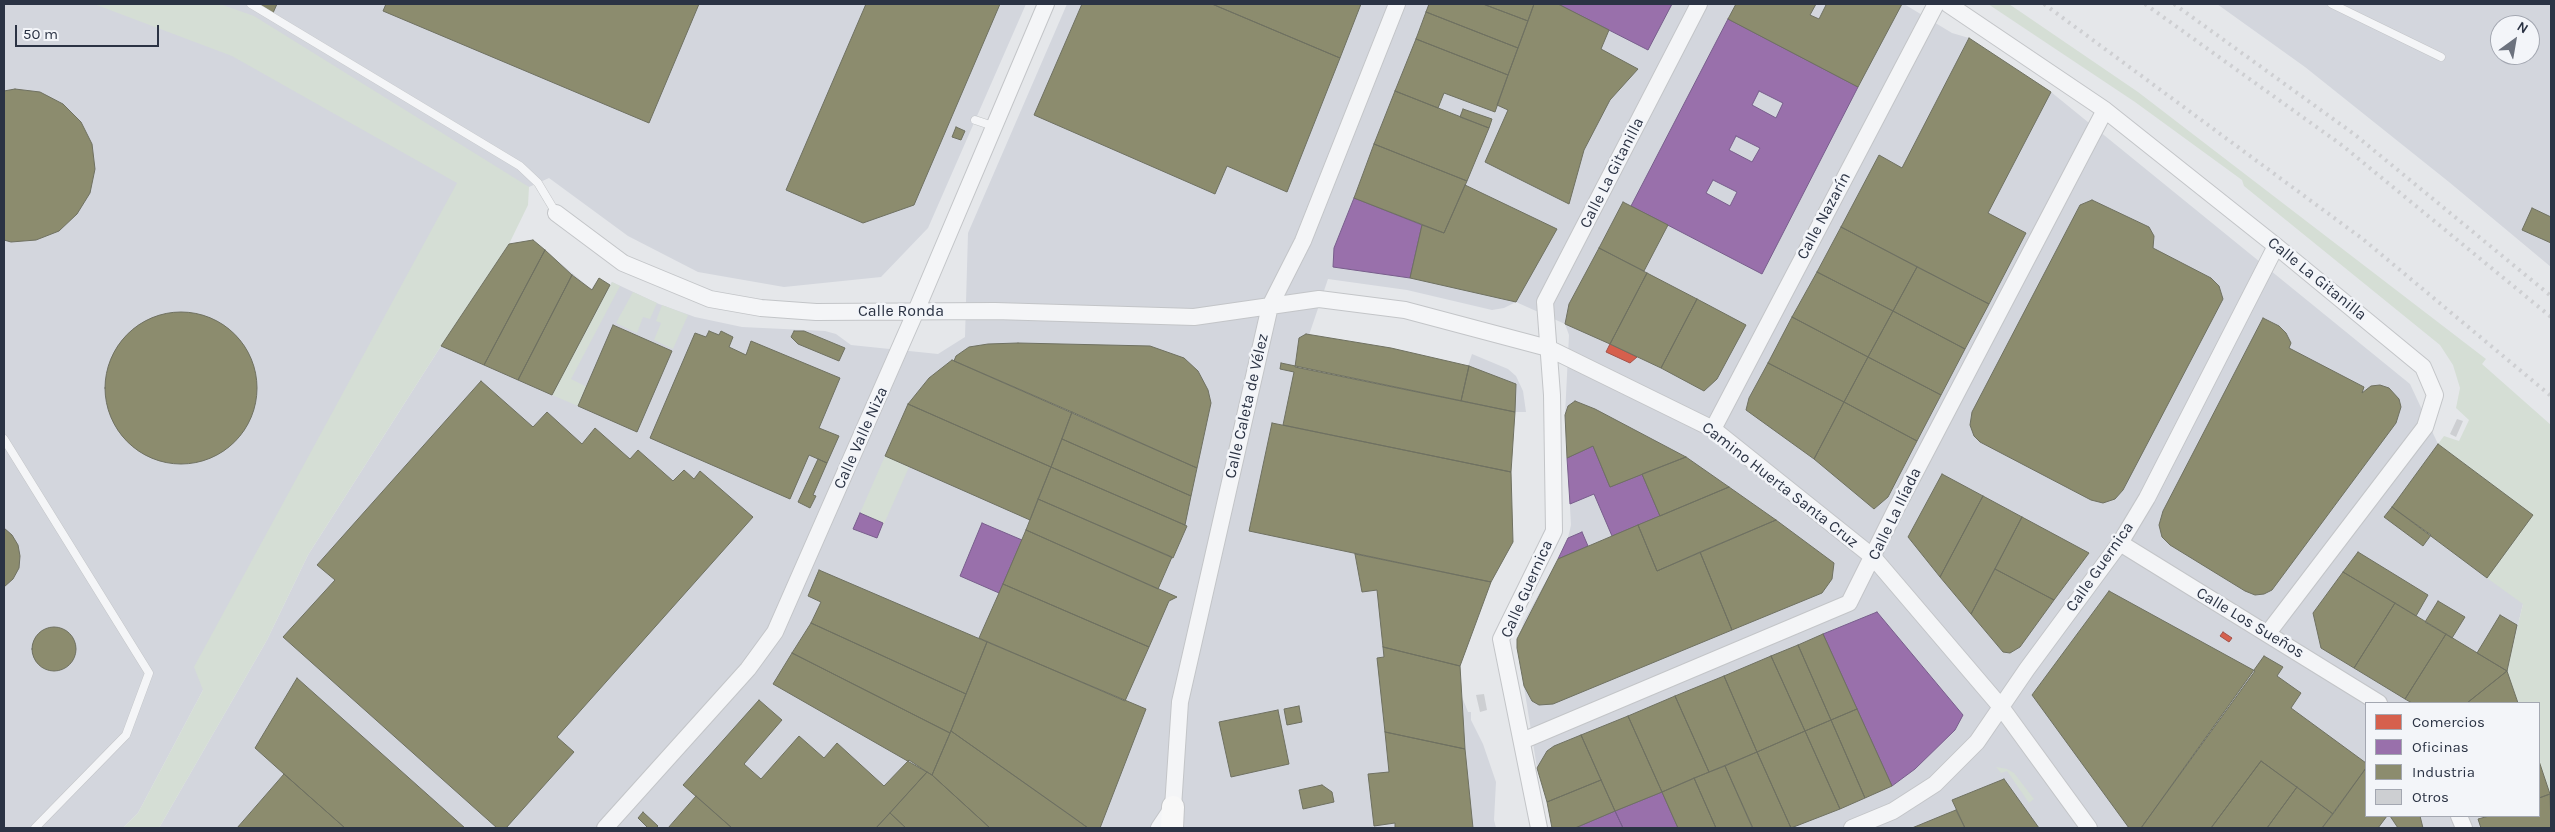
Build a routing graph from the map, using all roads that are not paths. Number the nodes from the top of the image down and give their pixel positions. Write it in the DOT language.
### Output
graph roads {
  1 [pos="251,4"];
  2 [pos="1046,4"];
  3 [pos="1397,4"];
  4 [pos="1699,4"];
  5 [pos="1936,4"];
  6 [pos="1948,4"];
  7 [pos="2332,4"];
  8 [pos="2441,57"];
  9 [pos="2105,110"];
  10 [pos="975,120"];
  11 [pos="993,126"];
  12 [pos="556,213"];
  13 [pos="2276,246"];
  14 [pos="1270,306"];
  15 [pos="916,311"];
  16 [pos="1548,348"];
  17 [pos="1713,429"];
  18 [pos="4,439"];
  19 [pos="2120,543"];
  20 [pos="1873,557"];
  21 [pos="2268,633"];
  22 [pos="2377,702"];
  23 [pos="2001,707"];
  24 [pos="1522,741"];
  25 [pos="1172,818"];
  26 [pos="35,828"];
  27 [pos="606,828"];
  28 [pos="1158,828"];
  29 [pos="1539,828"];
  30 [pos="1852,828"];
  31 [pos="2089,828"];
  1 -- 12 [label="lane"];
  2 -- 11 [label="street, Calle Valle Niza"];
  3 -- 14 [label="street, Calle Caleta de Vélez"];
  4 -- 16 [label="street, Calle La Gitanilla"];
  5 -- 17 [label="street, Calle Nazarín"];
  6 -- 9 [label="street, Calle La Gitanilla"];
  7 -- 8 [label="lane"];
  9 -- 13 [label="street, Calle La Gitanilla"];
  9 -- 20 [label="street, Calle La Ilíada"];
  10 -- 11 [label="lane"];
  11 -- 15 [label="street, Calle Valle Niza"];
  12 -- 15 [label="street, Calle Ronda"];
  13 -- 19 [label="street, Calle Guernica"];
  13 -- 21 [label="street, Calle La Gitanilla"];
  14 -- 15 [label="street, Calle Ronda"];
  14 -- 16 [label="street, Camino Huerta Santa Cruz"];
  14 -- 25 [label="street, Calle Caleta de Vélez"];
  15 -- 27 [label="street, Calle Valle Niza"];
  16 -- 17 [label="street, Camino Huerta Santa Cruz"];
  16 -- 24 [label="street, Calle Guernica"];
  17 -- 20 [label="street, Camino Huerta Santa Cruz"];
  18 -- 26 [label="lane"];
  19 -- 21 [label="street, Calle Los Sueños"];
  19 -- 23 [label="street, Calle Guernica"];
  20 -- 23 [label="street, Camino Huerta Santa Cruz"];
  20 -- 24 [label="street, Calle La Ilíada"];
  21 -- 22 [label="street, Calle Los Sueños"];
  23 -- 30 [label="street, Calle Guernica"];
  23 -- 31 [label="street, Camino Huerta Santa Cruz"];
  24 -- 29 [label="street, Calle Guernica"];
  25 -- 28 [label="street"];
}
